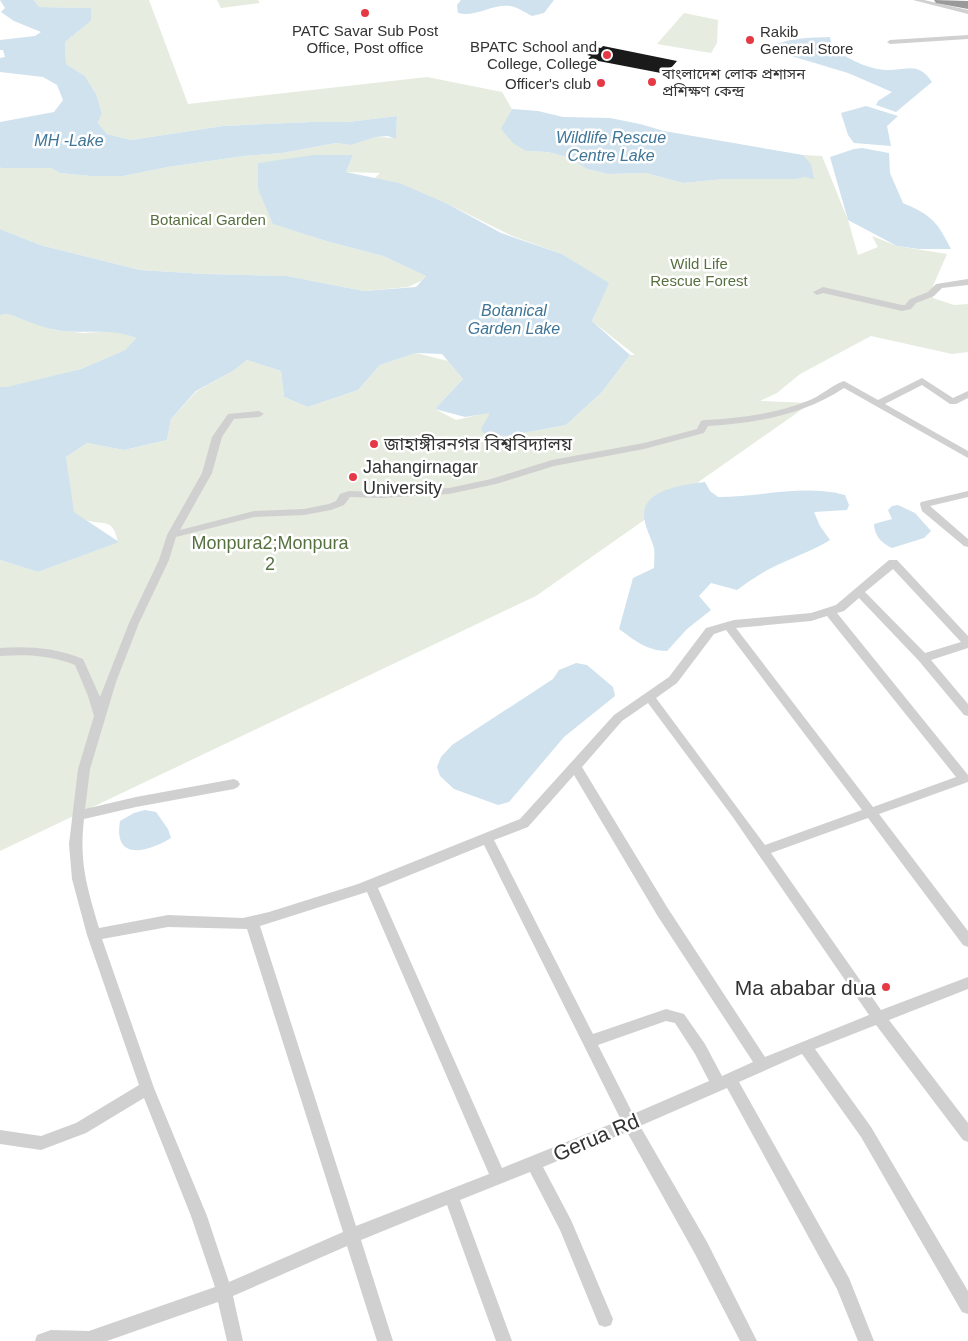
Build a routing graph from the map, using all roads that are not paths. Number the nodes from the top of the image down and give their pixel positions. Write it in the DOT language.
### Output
graph roads {
  1 [pos="916,0"];
  2 [pos="940,0"];
  3 [pos="968,5"];
  4 [pos="968,12"];
  5 [pos="968,37"];
  6 [pos="890,42"];
  7 [pos="968,282"];
  8 [pos="817,292"];
  9 [pos="968,394"];
  10 [pos="878,404"];
  11 [pos="259,414"];
  12 [pos="968,456"];
  13 [pos="968,494"];
  14 [pos="172,535"];
  15 [pos="968,544"];
  16 [pos="859,592"];
  17 [pos="829,612"];
  18 [pos="730,626"];
  19 [pos="968,644"];
  20 [pos="0,652"];
  21 [pos="923,658"];
  22 [pos="649,697"];
  23 [pos="968,712"];
  24 [pos="99,717"];
  25 [pos="575,766"];
  26 [pos="966,781"];
  27 [pos="234,784"];
  28 [pos="870,811"];
  29 [pos="78,816"];
  30 [pos="487,838"];
  31 [pos="763,850"];
  32 [pos="370,886"];
  33 [pos="252,922"];
  34 [pos="94,935"];
  35 [pos="968,941"];
  36 [pos="968,983"];
  37 [pos="879,1018"];
  38 [pos="588,1042"];
  39 [pos="805,1046"];
  40 [pos="762,1064"];
  41 [pos="723,1081"];
  42 [pos="147,1088"];
  43 [pos="630,1123"];
  44 [pos="968,1135"];
  45 [pos="0,1137"];
  46 [pos="533,1164"];
  47 [pos="498,1177"];
  48 [pos="451,1196"];
  49 [pos="351,1236"];
  50 [pos="224,1292"];
  51 [pos="968,1306"];
  52 [pos="605,1318"];
  53 [pos="43,1341"];
  54 [pos="235,1341"];
  55 [pos="385,1341"];
  56 [pos="504,1341"];
  57 [pos="749,1341"];
  58 [pos="866,1341"];
  1 -- 4 [label="street"];
  2 -- 3 [label="highway"];
  5 -- 6 [label="street"];
  7 -- 8 [label="street"];
  9 -- 10 [label="street"];
  10 -- 12 [label="street"];
  10 -- 14 [label="street"];
  11 -- 14 [label="street"];
  13 -- 15 [label="street"];
  14 -- 24 [label="street"];
  16 -- 17 [label="street"];
  16 -- 19 [label="street"];
  16 -- 21 [label="street"];
  17 -- 18 [label="street"];
  17 -- 26 [label="street"];
  18 -- 22 [label="street"];
  18 -- 28 [label="street"];
  19 -- 21 [label="street"];
  20 -- 24 [label="street"];
  21 -- 23 [label="street"];
  22 -- 25 [label="street"];
  22 -- 31 [label="street"];
  24 -- 29 [label="street"];
  25 -- 30 [label="street"];
  25 -- 40 [label="street"];
  26 -- 28 [label="street"];
  27 -- 29 [label="street"];
  28 -- 31 [label="street"];
  28 -- 35 [label="street"];
  29 -- 34 [label="street"];
  30 -- 32 [label="street"];
  30 -- 38 [label="street"];
  31 -- 37 [label="street"];
  32 -- 33 [label="street"];
  32 -- 47 [label="street"];
  33 -- 34 [label="street"];
  33 -- 49 [label="street"];
  34 -- 42 [label="street"];
  36 -- 37 [label="street, Gerua Rd"];
  37 -- 39 [label="street, Gerua Rd"];
  37 -- 44 [label="street"];
  38 -- 41 [label="street"];
  38 -- 43 [label="street"];
  39 -- 40 [label="street, Gerua Rd"];
  39 -- 51 [label="street"];
  40 -- 41 [label="street, Gerua Rd"];
  41 -- 43 [label="street, Gerua Rd"];
  41 -- 58 [label="street"];
  42 -- 45 [label="street"];
  42 -- 50 [label="street"];
  43 -- 46 [label="street, Gerua Rd"];
  43 -- 57 [label="street"];
  46 -- 47 [label="street, Gerua Rd"];
  46 -- 52 [label="street"];
  47 -- 48 [label="street, Gerua Rd"];
  48 -- 49 [label="street, Gerua Rd"];
  48 -- 56 [label="street"];
  49 -- 50 [label="street, Gerua Rd"];
  49 -- 55 [label="street"];
  50 -- 53 [label="street, Gerua Rd"];
  50 -- 54 [label="street"];
}
